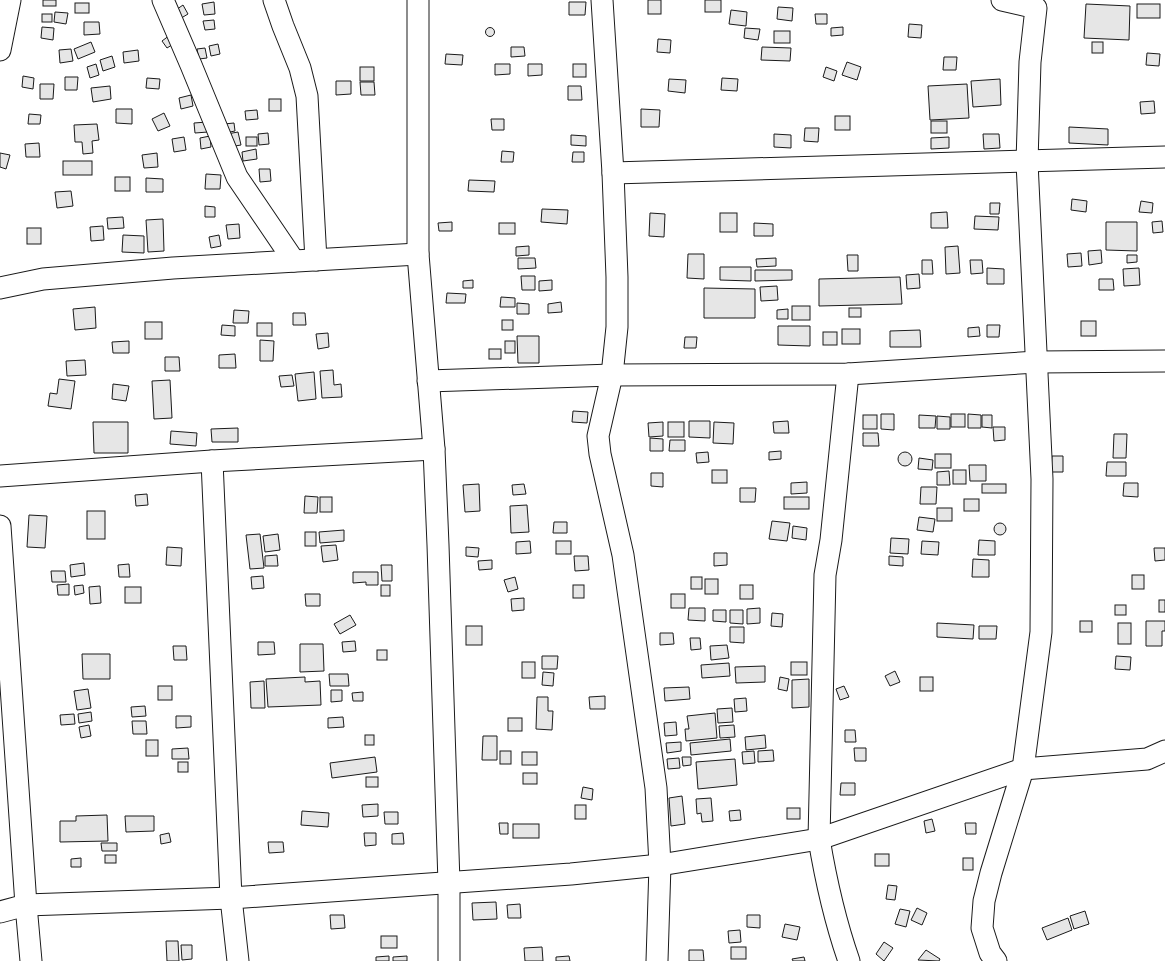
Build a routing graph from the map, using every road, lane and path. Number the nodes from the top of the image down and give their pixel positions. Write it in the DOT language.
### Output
graph roads {
  1 [pos="163,0"];
  2 [pos="274,0"];
  3 [pos="418,0"];
  4 [pos="602,0"];
  5 [pos="1002,0"];
  6 [pos="6,2"];
  7 [pos="1037,4"];
  8 [pos="0,50"];
  9 [pos="1165,157"];
  10 [pos="1028,162"];
  11 [pos="613,173"];
  12 [pos="418,254"];
  13 [pos="316,260"];
  14 [pos="294,261"];
  15 [pos="0,288"];
  16 [pos="1165,361"];
  17 [pos="1037,362"];
  18 [pos="848,374"];
  19 [pos="612,375"];
  20 [pos="428,381"];
  21 [pos="434,449"];
  22 [pos="212,461"];
  23 [pos="0,476"];
  24 [pos="0,526"];
  25 [pos="1165,751"];
  26 [pos="1023,769"];
  27 [pos="820,839"];
  28 [pos="660,865"];
  29 [pos="449,883"];
  30 [pos="231,898"];
  31 [pos="26,905"];
  32 [pos="0,912"];
  33 [pos="31,961"];
  34 [pos="238,961"];
  35 [pos="449,961"];
  36 [pos="657,961"];
  37 [pos="849,961"];
  38 [pos="996,961"];
  1 -- 14 [label="street"];
  2 -- 13 [label="street"];
  3 -- 12 [label="street"];
  4 -- 11 [label="street"];
  5 -- 7 [label="street"];
  6 -- 8 [label="street"];
  7 -- 10 [label="street"];
  9 -- 10 [label="street"];
  10 -- 11 [label="street"];
  10 -- 17 [label="street"];
  11 -- 19 [label="street"];
  12 -- 13 [label="street"];
  12 -- 20 [label="street"];
  13 -- 14 [label="street"];
  14 -- 15 [label="street"];
  16 -- 17 [label="street"];
  17 -- 18 [label="street"];
  17 -- 26 [label="street"];
  18 -- 19 [label="street"];
  18 -- 27 [label="street"];
  19 -- 20 [label="street"];
  19 -- 28 [label="street"];
  20 -- 21 [label="street"];
  21 -- 22 [label="street"];
  21 -- 29 [label="street"];
  22 -- 23 [label="street"];
  22 -- 30 [label="street"];
  24 -- 31 [label="street"];
  25 -- 26 [label="street"];
  26 -- 27 [label="street"];
  26 -- 38 [label="street"];
  27 -- 28 [label="street"];
  27 -- 37 [label="street"];
  28 -- 29 [label="street"];
  28 -- 36 [label="street"];
  29 -- 30 [label="street"];
  29 -- 35 [label="street"];
  30 -- 31 [label="street"];
  30 -- 34 [label="street"];
  31 -- 32 [label="street"];
  31 -- 33 [label="street"];
}
